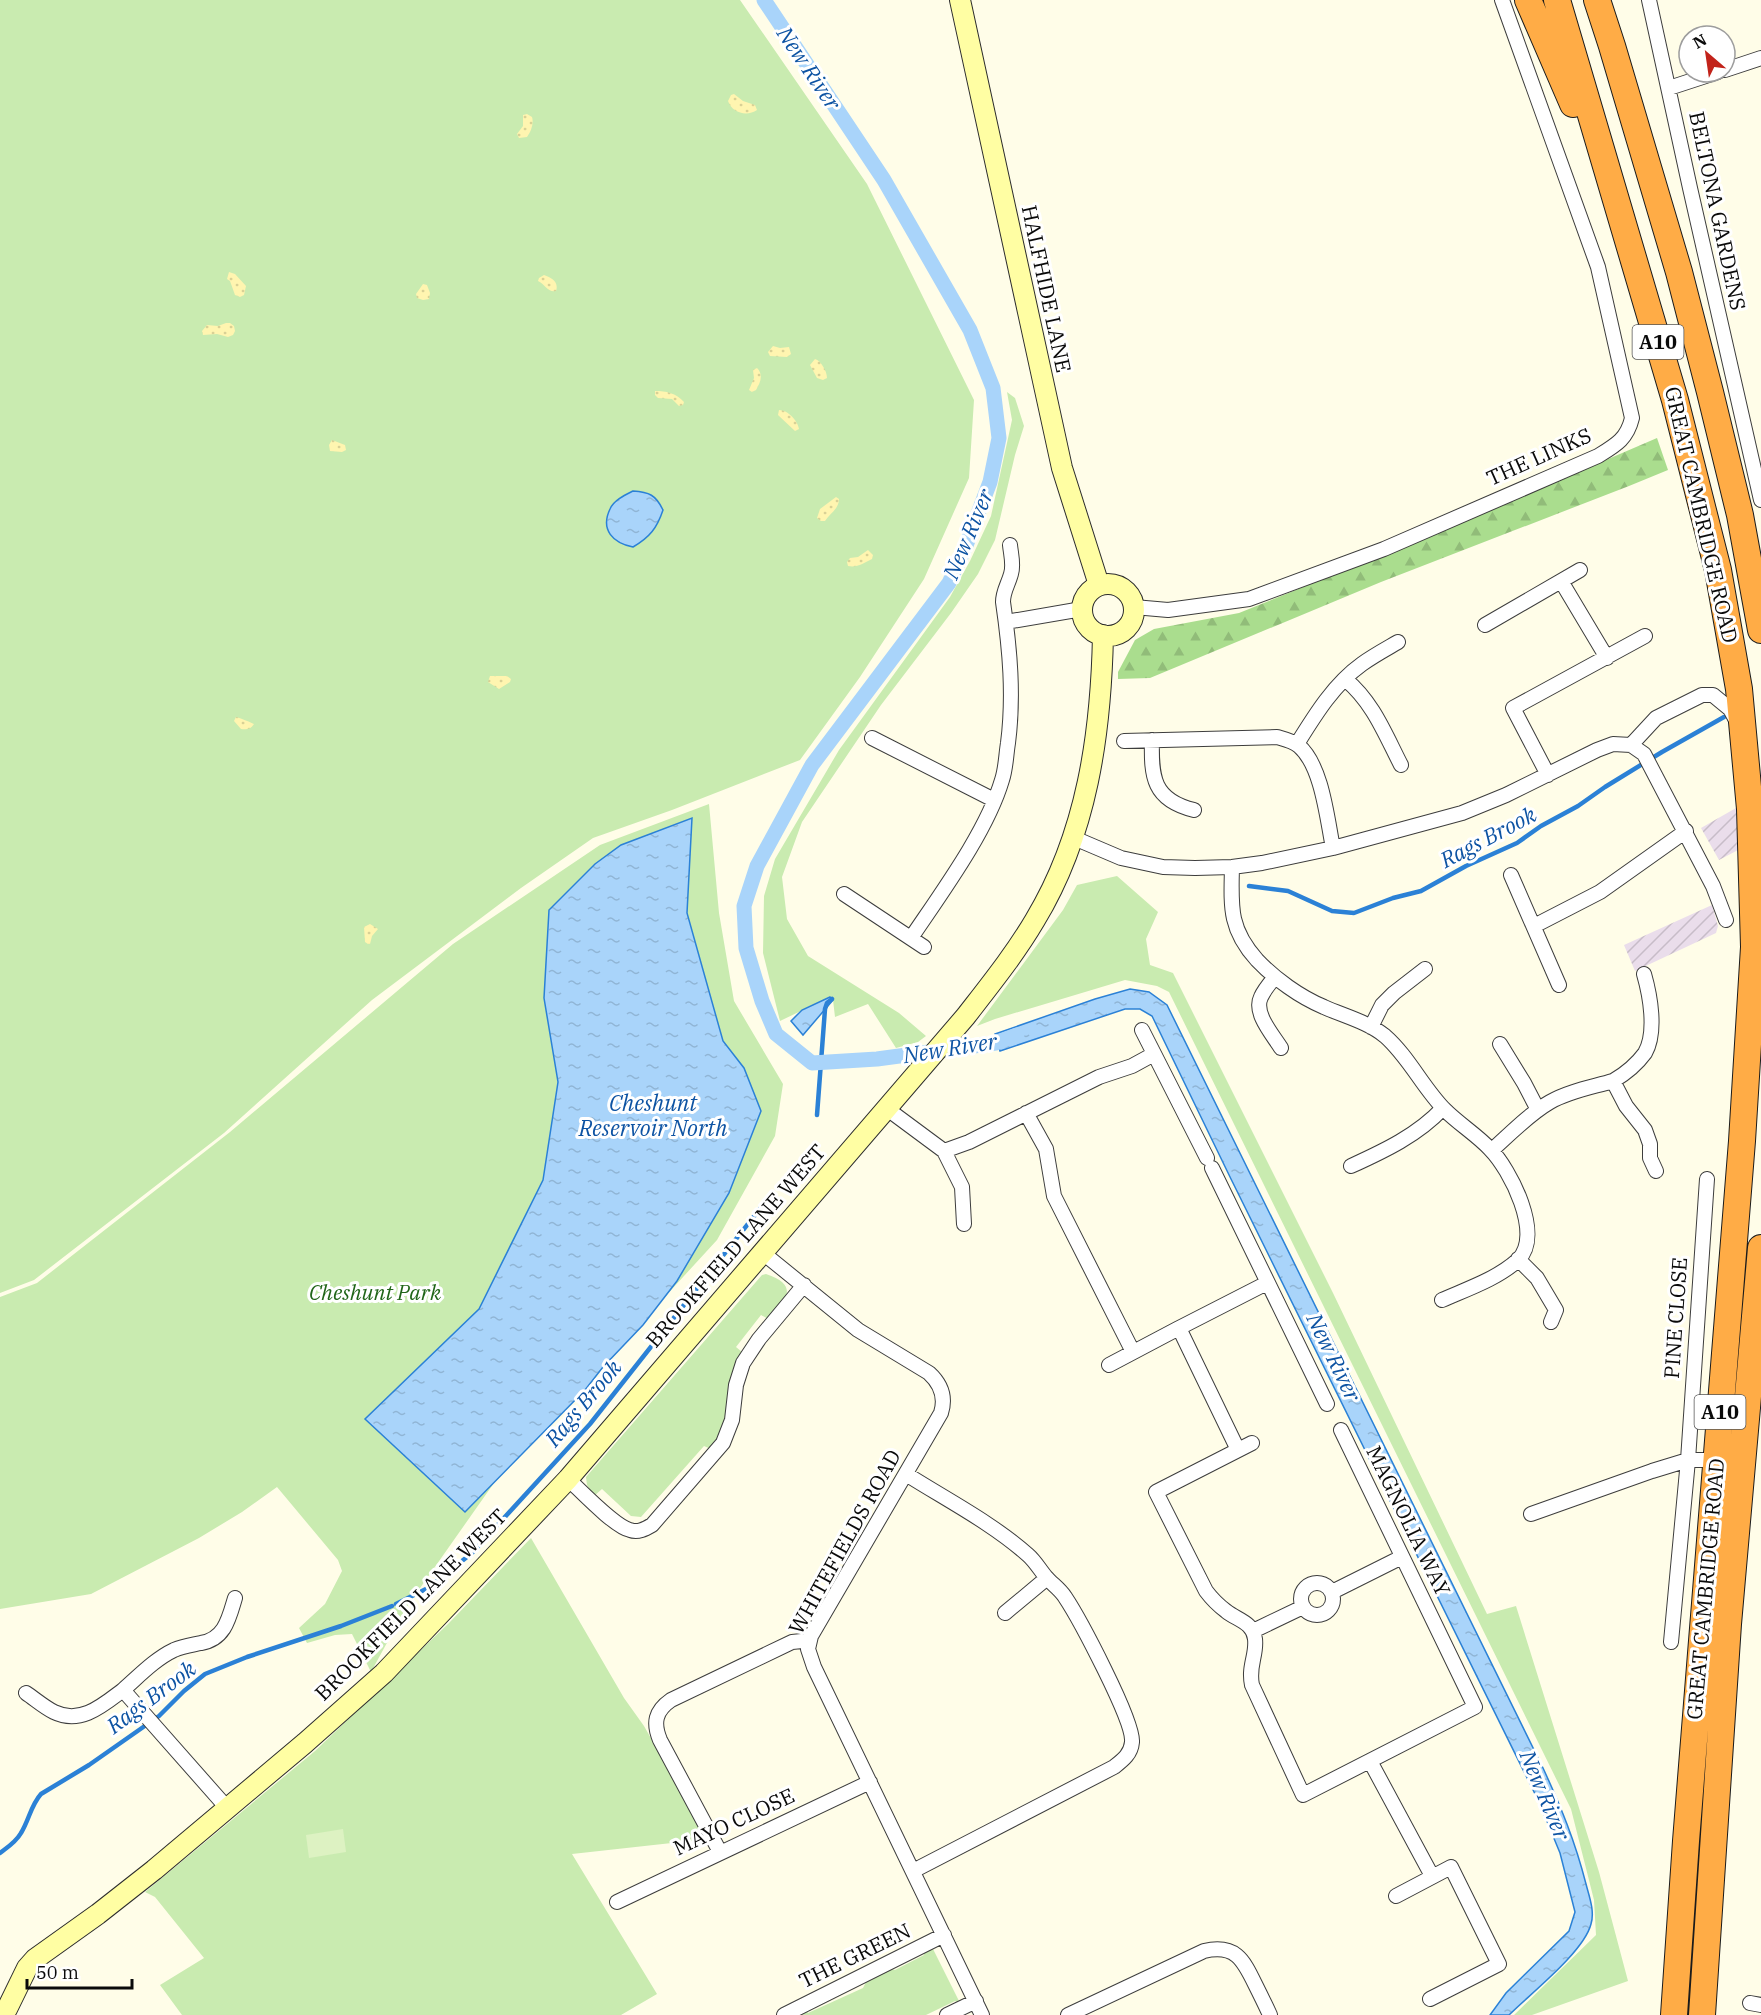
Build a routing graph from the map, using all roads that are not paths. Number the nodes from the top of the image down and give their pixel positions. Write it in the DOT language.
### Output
graph roads {
  1 [pos="960,0"];
  2 [pos="1502,0"];
  3 [pos="1528,0"];
  4 [pos="1557,0"];
  5 [pos="1597,0"];
  6 [pos="1611,0"];
  7 [pos="1649,0"];
  8 [pos="1612,46"];
  9 [pos="1761,58"];
  10 [pos="1737,66"];
  11 [pos="1681,84"];
  12 [pos="1669,88"];
  13 [pos="1600,148"];
  14 [pos="1761,500"];
  15 [pos="1010,545"];
  16 [pos="1580,570"];
  17 [pos="1561,581"];
  18 [pos="1100,585"];
  19 [pos="1134,607"];
  20 [pos="1082,609"];
  21 [pos="1006,622"];
  22 [pos="1485,625"];
  23 [pos="1761,630"];
  24 [pos="1103,635"];
  25 [pos="1645,636"];
  26 [pos="1398,642"];
  27 [pos="1607,658"];
  28 [pos="1345,679"];
  29 [pos="1743,733"];
  30 [pos="872,738"];
  31 [pos="1152,740"];
  32 [pos="1124,741"];
  33 [pos="1297,744"];
  34 [pos="1631,745"];
  35 [pos="1401,765"];
  36 [pos="1548,775"];
  37 [pos="994,800"];
  38 [pos="1194,810"];
  39 [pos="1686,831"];
  40 [pos="1074,837"];
  41 [pos="1333,848"];
  42 [pos="1232,867"];
  43 [pos="1511,875"];
  44 [pos="844,894"];
  45 [pos="1726,920"];
  46 [pos="1534,926"];
  47 [pos="911,938"];
  48 [pos="924,947"];
  49 [pos="1425,969"];
  50 [pos="1644,974"];
  51 [pos="1275,977"];
  52 [pos="1559,985"];
  53 [pos="1371,1027"];
  54 [pos="1142,1030"];
  55 [pos="1500,1044"];
  56 [pos="1281,1048"];
  57 [pos="1154,1054"];
  58 [pos="1613,1081"];
  59 [pos="886,1108"];
  60 [pos="1443,1108"];
  61 [pos="1538,1110"];
  62 [pos="1026,1113"];
  63 [pos="1492,1150"];
  64 [pos="944,1151"];
  65 [pos="1351,1166"];
  66 [pos="1656,1171"];
  67 [pos="1707,1179"];
  68 [pos="964,1224"];
  69 [pos="1761,1248"];
  70 [pos="764,1253"];
  71 [pos="1518,1259"];
  72 [pos="1267,1283"];
  73 [pos="804,1285"];
  74 [pos="1442,1300"];
  75 [pos="1551,1322"];
  76 [pos="1179,1328"];
  77 [pos="1133,1352"];
  78 [pos="1109,1365"];
  79 [pos="1327,1404"];
  80 [pos="1341,1430"];
  81 [pos="1252,1443"];
  82 [pos="1238,1450"];
  83 [pos="1688,1460"];
  84 [pos="1717,1460"];
  85 [pos="906,1474"];
  86 [pos="568,1479"];
  87 [pos="1532,1514"];
  88 [pos="1402,1557"];
  89 [pos="1047,1578"];
  90 [pos="1332,1592"];
  91 [pos="235,1598"];
  92 [pos="1303,1606"];
  93 [pos="1005,1613"];
  94 [pos="1253,1631"];
  95 [pos="1671,1642"];
  96 [pos="808,1643"];
  97 [pos="123,1690"];
  98 [pos="26,1693"];
  99 [pos="1370,1761"];
  100 [pos="870,1782"];
  101 [pos="228,1809"];
  102 [pos="720,1852"];
  103 [pos="913,1871"];
  104 [pos="1432,1876"];
  105 [pos="1396,1896"];
  106 [pos="616,1902"];
  107 [pos="944,1935"];
  108 [pos="1430,1999"];
  109 [pos="976,2001"];
  110 [pos="6,2012"];
  111 [pos="784,2015"];
  112 [pos="946,2015"];
  113 [pos="982,2015"];
  114 [pos="1068,2015"];
  115 [pos="1270,2015"];
  116 [pos="1674,2015"];
  117 [pos="1702,2015"];
  1 -- 18 [label="main road, HALFHIDE LANE"];
  2 -- 19 [label="street, THE LINKS"];
  3 -- 13 [label="highway"];
  4 -- 13 [label="highway, GREAT CAMBRIDGE ROAD / A10"];
  5 -- 8 [label="highway, GREAT CAMBRIDGE ROAD / A10"];
  6 -- 8 [label="highway"];
  7 -- 12 [label="street, BELTONA GARDENS"];
  8 -- 23 [label="highway, GREAT CAMBRIDGE ROAD / A10"];
  9 -- 10 [label="street"];
  11 -- 12 [label="street"];
  12 -- 14 [label="street, BELTONA GARDENS"];
  13 -- 29 [label="highway, GREAT CAMBRIDGE ROAD / A10"];
  15 -- 21 [label="street"];
  16 -- 17 [label="street"];
  17 -- 22 [label="street"];
  17 -- 27 [label="street"];
  18 -- 19 [label="main road"];
  18 -- 20 [label="main road"];
  19 -- 24 [label="main road"];
  20 -- 21 [label="street"];
  20 -- 24 [label="main road"];
  21 -- 37 [label="street"];
  24 -- 40 [label="main road, BROOKFIELD LANE WEST"];
  25 -- 27 [label="street"];
  26 -- 28 [label="street"];
  27 -- 36 [label="street"];
  28 -- 33 [label="street"];
  28 -- 35 [label="street"];
  29 -- 34 [label="street"];
  29 -- 84 [label="highway, GREAT CAMBRIDGE ROAD / A10"];
  30 -- 37 [label="street"];
  31 -- 32 [label="street"];
  31 -- 33 [label="street"];
  31 -- 38 [label="street"];
  33 -- 41 [label="street"];
  34 -- 36 [label="street"];
  34 -- 39 [label="street"];
  36 -- 41 [label="street"];
  37 -- 47 [label="street"];
  39 -- 45 [label="street"];
  39 -- 46 [label="street"];
  40 -- 42 [label="street"];
  40 -- 59 [label="main road, BROOKFIELD LANE WEST"];
  41 -- 42 [label="street"];
  42 -- 51 [label="street"];
  43 -- 46 [label="street"];
  44 -- 47 [label="street"];
  46 -- 52 [label="street"];
  47 -- 48 [label="street"];
  49 -- 53 [label="street"];
  50 -- 58 [label="street"];
  51 -- 53 [label="street"];
  51 -- 56 [label="street"];
  53 -- 60 [label="street"];
  54 -- 57 [label="street"];
  55 -- 61 [label="street"];
  57 -- 62 [label="street"];
  57 -- 72 [label="street"];
  58 -- 61 [label="street"];
  58 -- 66 [label="street"];
  59 -- 64 [label="street"];
  59 -- 70 [label="main road, BROOKFIELD LANE WEST"];
  60 -- 63 [label="street"];
  60 -- 65 [label="street"];
  61 -- 63 [label="street"];
  62 -- 64 [label="street"];
  62 -- 77 [label="street"];
  63 -- 71 [label="street"];
  64 -- 68 [label="street"];
  67 -- 83 [label="street, PINE CLOSE"];
  69 -- 117 [label="highway, GREAT CAMBRIDGE ROAD / A10"];
  70 -- 73 [label="street, WHITEFIELDS ROAD"];
  70 -- 86 [label="main road, BROOKFIELD LANE WEST"];
  71 -- 74 [label="street"];
  71 -- 75 [label="street"];
  72 -- 76 [label="street"];
  72 -- 79 [label="street"];
  73 -- 85 [label="street, WHITEFIELDS ROAD"];
  73 -- 86 [label="street"];
  76 -- 77 [label="street"];
  76 -- 82 [label="street"];
  77 -- 78 [label="street"];
  80 -- 88 [label="street, MAGNOLIA WAY"];
  81 -- 82 [label="street"];
  82 -- 94 [label="street"];
  83 -- 84 [label="street"];
  83 -- 87 [label="street"];
  83 -- 95 [label="street, PINE CLOSE"];
  84 -- 116 [label="highway, GREAT CAMBRIDGE ROAD / A10"];
  85 -- 89 [label="street"];
  85 -- 96 [label="street, WHITEFIELDS ROAD"];
  86 -- 101 [label="main road, BROOKFIELD LANE WEST"];
  88 -- 90 [label="street"];
  88 -- 99 [label="street, MAGNOLIA WAY"];
  89 -- 93 [label="street"];
  89 -- 103 [label="street"];
  90 -- 92 [label="street"];
  90 -- 92 [label="street"];
  91 -- 97 [label="street"];
  92 -- 94 [label="street"];
  94 -- 99 [label="street"];
  96 -- 100 [label="street, WHITEFIELDS ROAD"];
  96 -- 102 [label="street"];
  97 -- 98 [label="street"];
  97 -- 101 [label="street"];
  99 -- 104 [label="street"];
  100 -- 102 [label="street, MAYO CLOSE"];
  100 -- 103 [label="street, WHITEFIELDS ROAD"];
  101 -- 110 [label="main road, BROOKFIELD LANE WEST"];
  102 -- 106 [label="street, MAYO CLOSE"];
  103 -- 107 [label="street, WHITEFIELDS ROAD"];
  104 -- 105 [label="street"];
  104 -- 108 [label="street"];
  107 -- 109 [label="street, WHITEFIELDS ROAD"];
  107 -- 111 [label="street, THE GREEN"];
  109 -- 112 [label="street"];
  109 -- 113 [label="street, WHITEFIELDS ROAD"];
  114 -- 115 [label="street"];
}
